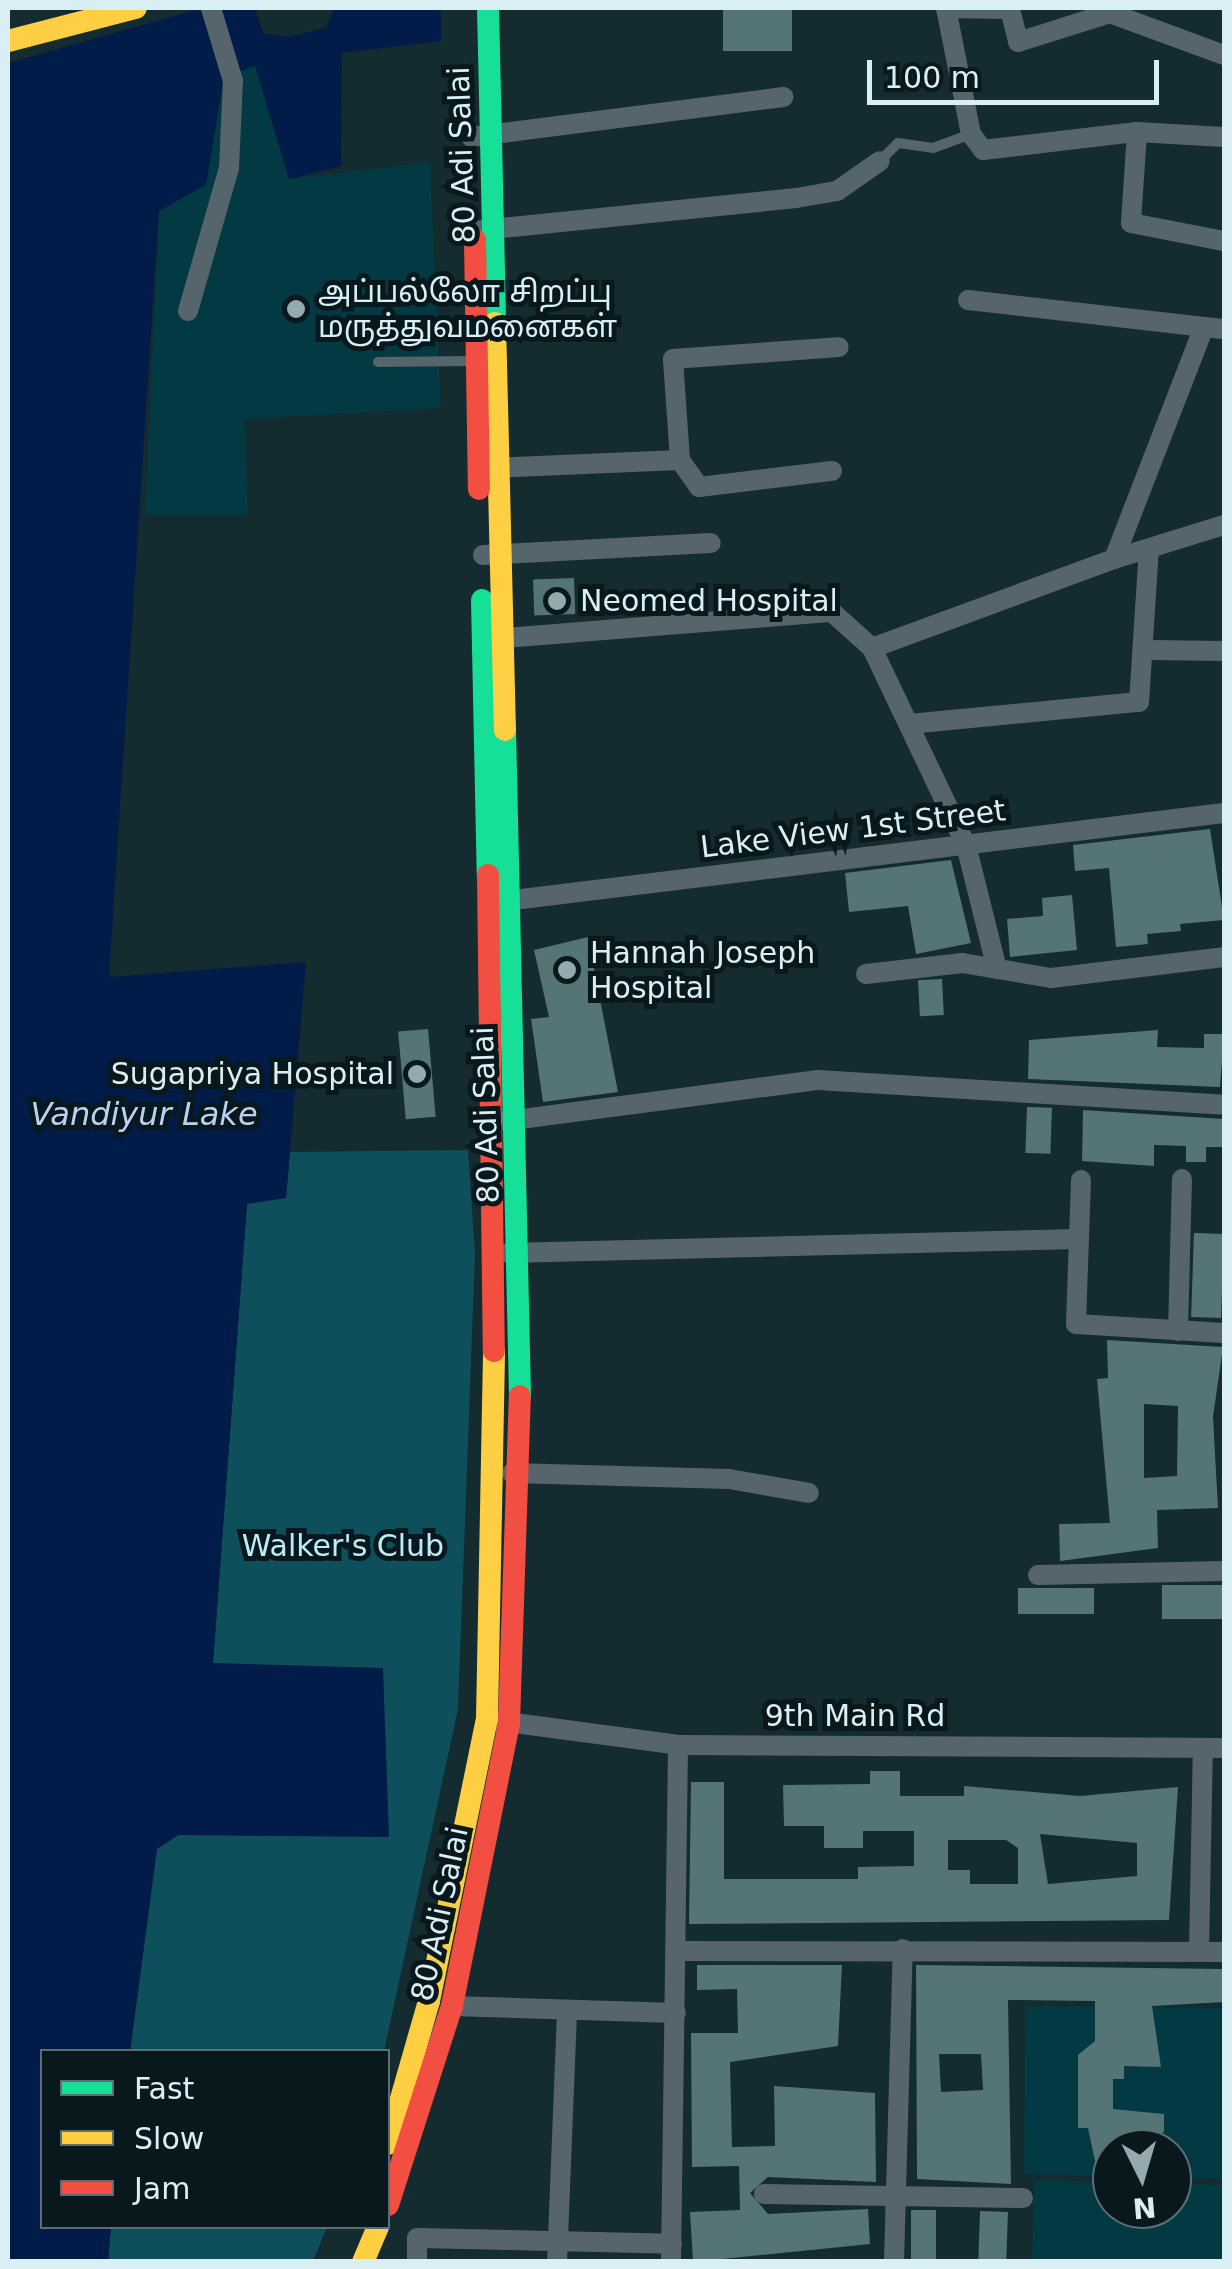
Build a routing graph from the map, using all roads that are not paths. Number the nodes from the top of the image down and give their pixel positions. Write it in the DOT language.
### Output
graph roads {
  1 [pos="56,8"];
  2 [pos="84,8"];
  3 [pos="114,8"];
  4 [pos="136,8"];
  5 [pos="211,8"];
  6 [pos="470,8"];
  7 [pos="488,8"];
  8 [pos="946,8"];
  9 [pos="8,22"];
  10 [pos="8,38"];
  11 [pos="1224,55"];
  12 [pos="783,97"];
  13 [pos="1137,132"];
  14 [pos="972,134"];
  15 [pos="480,136"];
  16 [pos="1224,137"];
  17 [pos="880,161"];
  18 [pos="485,230"];
  19 [pos="1224,242"];
  20 [pos="968,300"];
  21 [pos="188,311"];
  22 [pos="1224,328"];
  23 [pos="1203,329"];
  24 [pos="839,346"];
  25 [pos="498,361"];
  26 [pos="378,362"];
  27 [pos="472,362"];
  28 [pos="680,460"];
  29 [pos="488,468"];
  30 [pos="832,471"];
  31 [pos="1224,525"];
  32 [pos="711,543"];
  33 [pos="1149,550"];
  34 [pos="492,554"];
  35 [pos="1114,559"];
  36 [pos="492,639"];
  37 [pos="872,648"];
  38 [pos="1149,650"];
  39 [pos="1224,650"];
  40 [pos="909,724"];
  41 [pos="1224,812"];
  42 [pos="966,845"];
  43 [pos="499,902"];
  44 [pos="1224,958"];
  45 [pos="997,969"];
  46 [pos="866,974"];
  47 [pos="1224,1104"];
  48 [pos="487,1120"];
  49 [pos="516,1122"];
  50 [pos="1182,1179"];
  51 [pos="1081,1180"];
  52 [pos="1078,1239"];
  53 [pos="496,1253"];
  54 [pos="521,1253"];
  55 [pos="1178,1332"];
  56 [pos="1224,1333"];
  57 [pos="522,1472"];
  58 [pos="496,1474"];
  59 [pos="809,1493"];
  60 [pos="1224,1571"];
  61 [pos="1038,1575"];
  62 [pos="498,1721"];
  63 [pos="678,1745"];
  64 [pos="1203,1748"];
  65 [pos="1224,1748"];
  66 [pos="903,1949"];
  67 [pos="678,1951"];
  68 [pos="1199,1951"];
  69 [pos="1224,1952"];
  70 [pos="452,2006"];
  71 [pos="568,2014"];
  72 [pos="676,2014"];
  73 [pos="390,2137"];
  74 [pos="896,2192"];
  75 [pos="764,2194"];
  76 [pos="390,2198"];
  77 [pos="1023,2198"];
  78 [pos="355,2229"];
  79 [pos="377,2229"];
  80 [pos="557,2238"];
  81 [pos="672,2253"];
  82 [pos="343,2262"];
  83 [pos="363,2262"];
  84 [pos="417,2262"];
  85 [pos="557,2262"];
  86 [pos="894,2262"];
  1 -- 9 [label="main road"];
  2 -- 9 [label="main road"];
  3 -- 10 [label="main road"];
  4 -- 10 [label="main road"];
  5 -- 21 [label="street"];
  6 -- 15 [label="main road, 80 Adi Salai"];
  7 -- 15 [label="main road, 80 Adi Salai"];
  8 -- 11 [label="street"];
  8 -- 14 [label="street"];
  12 -- 15 [label="street"];
  13 -- 14 [label="street"];
  13 -- 16 [label="street"];
  13 -- 19 [label="street"];
  14 -- 17 [label="lane"];
  15 -- 18 [label="main road, 80 Adi Salai"];
  17 -- 18 [label="street"];
  18 -- 25 [label="main road, 80 Adi Salai"];
  18 -- 27 [label="main road, 80 Adi Salai"];
  20 -- 23 [label="street"];
  22 -- 23 [label="street"];
  23 -- 35 [label="street"];
  24 -- 28 [label="street"];
  25 -- 27 [label="lane"];
  25 -- 29 [label="main road, 80 Adi Salai"];
  26 -- 27 [label="lane"];
  27 -- 29 [label="main road, 80 Adi Salai"];
  28 -- 29 [label="street"];
  28 -- 30 [label="street"];
  29 -- 34 [label="main road, 80 Adi Salai"];
  31 -- 33 [label="street"];
  32 -- 34 [label="street"];
  33 -- 35 [label="street"];
  33 -- 38 [label="street"];
  34 -- 36 [label="main road, 80 Adi Salai"];
  35 -- 37 [label="street"];
  36 -- 37 [label="street"];
  36 -- 43 [label="main road, 80 Adi Salai"];
  37 -- 40 [label="street"];
  38 -- 39 [label="street"];
  38 -- 40 [label="street"];
  40 -- 42 [label="street"];
  41 -- 42 [label="street, Lake View 1st Street"];
  42 -- 43 [label="street, Lake View 1st Street"];
  42 -- 45 [label="street"];
  43 -- 48 [label="main road, 80 Adi Salai"];
  43 -- 49 [label="main road, 80 Adi Salai"];
  44 -- 45 [label="street"];
  45 -- 46 [label="street"];
  47 -- 49 [label="street"];
  48 -- 49 [label="street"];
  48 -- 53 [label="main road, 80 Adi Salai"];
  49 -- 54 [label="main road, 80 Adi Salai"];
  50 -- 55 [label="street"];
  51 -- 52 [label="street"];
  52 -- 54 [label="street"];
  52 -- 55 [label="street"];
  53 -- 54 [label="street"];
  53 -- 58 [label="main road, 80 Adi Salai"];
  54 -- 57 [label="main road, 80 Adi Salai"];
  55 -- 56 [label="street"];
  57 -- 58 [label="street"];
  57 -- 59 [label="street"];
  57 -- 62 [label="main road, 80 Adi Salai"];
  58 -- 62 [label="main road, 80 Adi Salai"];
  60 -- 61 [label="street"];
  62 -- 63 [label="street, 9th Main Rd"];
  62 -- 70 [label="main road, 80 Adi Salai"];
  62 -- 73 [label="main road, 80 Adi Salai"];
  63 -- 64 [label="street, 9th Main Rd"];
  63 -- 67 [label="street"];
  64 -- 65 [label="street, 9th Main Rd"];
  64 -- 68 [label="street"];
  66 -- 67 [label="street"];
  66 -- 68 [label="street"];
  66 -- 74 [label="street"];
  67 -- 72 [label="street"];
  68 -- 69 [label="street"];
  70 -- 71 [label="street"];
  70 -- 76 [label="main road, 80 Adi Salai"];
  71 -- 72 [label="street"];
  71 -- 80 [label="street"];
  72 -- 81 [label="street"];
  74 -- 75 [label="street"];
  74 -- 77 [label="street"];
  74 -- 86 [label="street"];
  78 -- 82 [label="main road"];
  79 -- 83 [label="main road"];
  80 -- 81 [label="street"];
  80 -- 84 [label="street"];
  80 -- 85 [label="street"];
}
